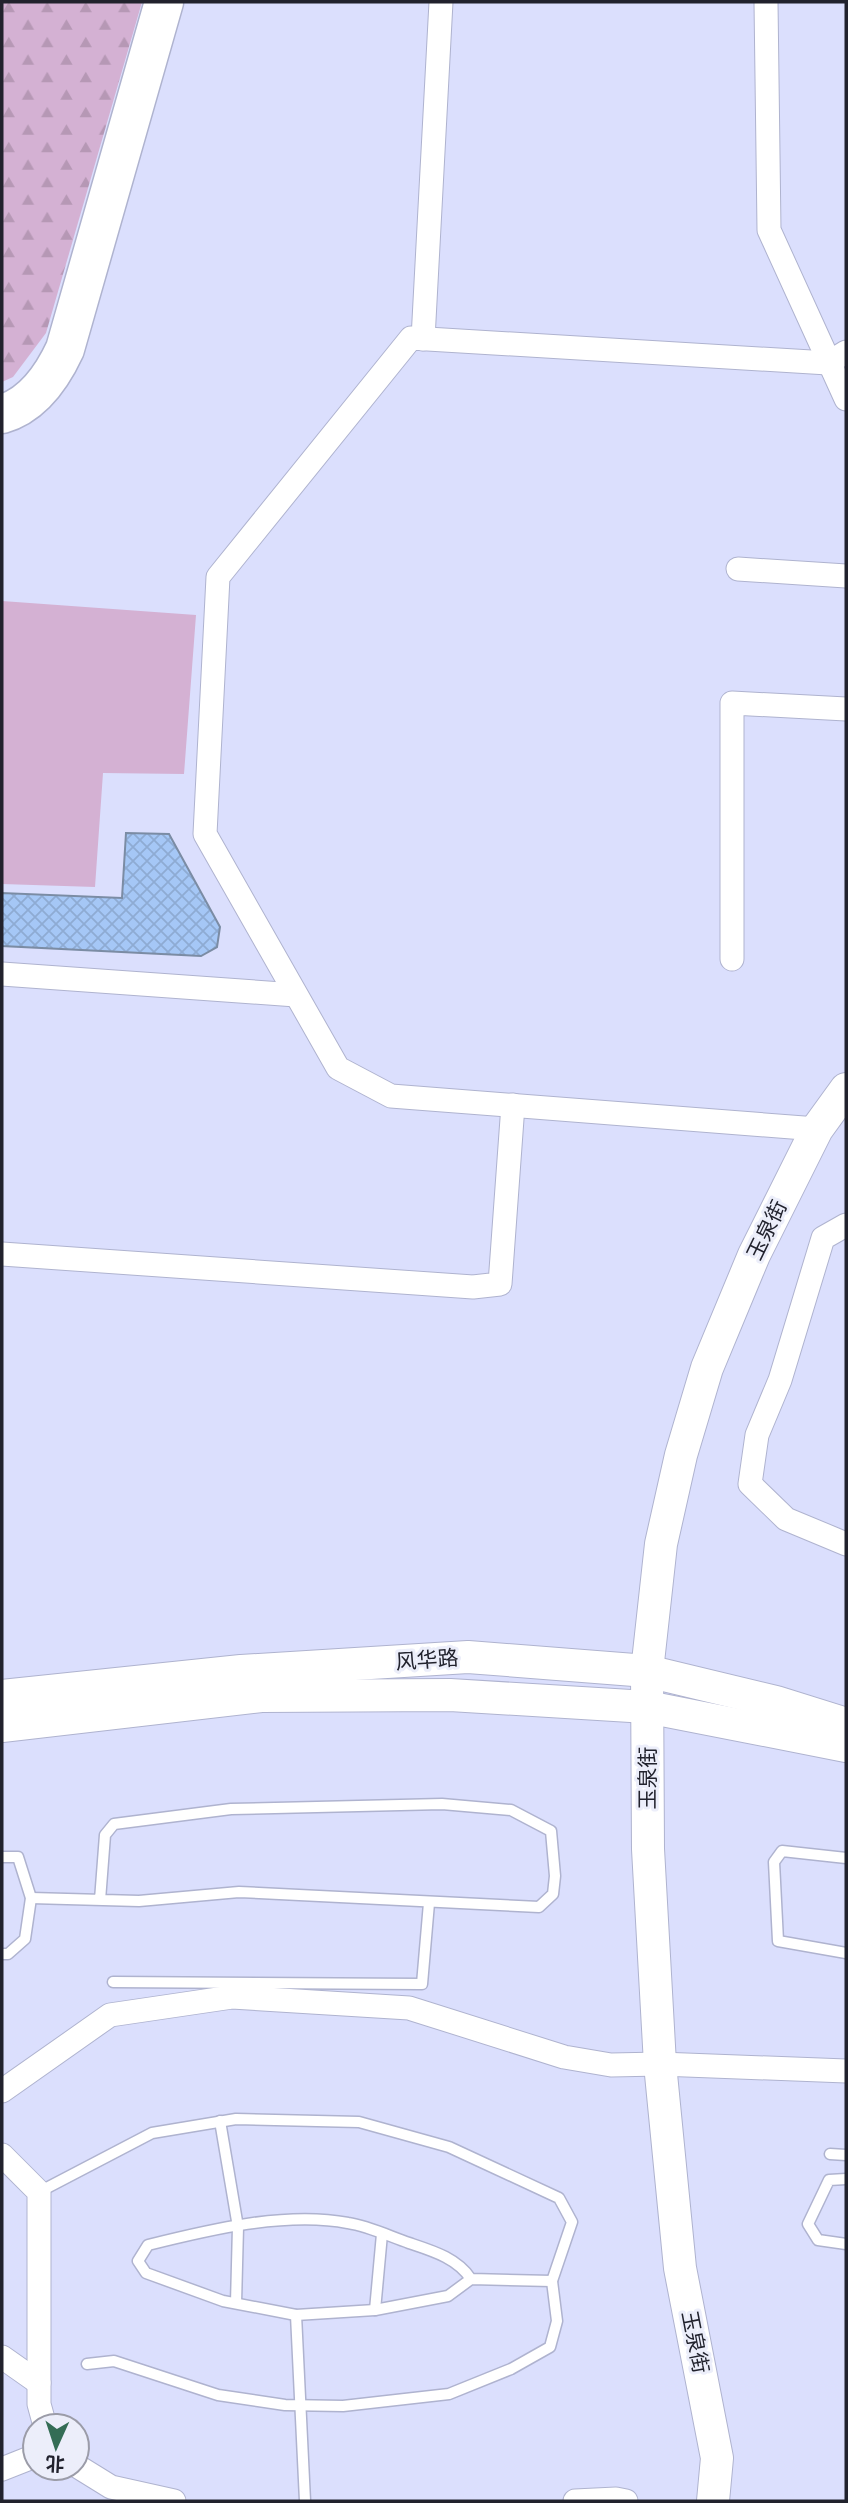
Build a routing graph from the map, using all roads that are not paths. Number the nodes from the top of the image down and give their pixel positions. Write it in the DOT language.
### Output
graph roads {
  1 [pos="146,2"];
  2 [pos="164,2"];
  3 [pos="441,2"];
  4 [pos="766,2"];
  5 [pos="424,339"];
  6 [pos="837,358"];
  7 [pos="2,395"];
  8 [pos="846,400"];
  9 [pos="2,414"];
  10 [pos="738,569"];
  11 [pos="846,576"];
  12 [pos="846,709"];
  13 [pos="732,959"];
  14 [pos="2,974"];
  15 [pos="296,995"];
  16 [pos="846,1089"];
  17 [pos="513,1105"];
  18 [pos="817,1129"];
  19 [pos="846,1225"];
  20 [pos="2,1254"];
  21 [pos="846,1544"];
  22 [pos="647,1671"];
  23 [pos="2,1696"];
  24 [pos="647,1707"];
  25 [pos="846,1724"];
  26 [pos="2,1726"];
  27 [pos="846,1746"];
  28 [pos="2,1857"];
  29 [pos="846,1858"];
  30 [pos="31,1898"];
  31 [pos="100,1900"];
  32 [pos="429,1903"];
  33 [pos="846,1953"];
  34 [pos="2,1954"];
  35 [pos="113,1982"];
  36 [pos="660,2064"];
  37 [pos="846,2071"];
  38 [pos="2,2091"];
  39 [pos="220,2122"];
  40 [pos="830,2154"];
  41 [pos="2,2155"];
  42 [pos="846,2155"];
  43 [pos="846,2179"];
  44 [pos="39,2192"];
  45 [pos="237,2227"];
  46 [pos="383,2234"];
  47 [pos="846,2244"];
  48 [pos="471,2279"];
  49 [pos="552,2281"];
  50 [pos="236,2303"];
  51 [pos="375,2310"];
  52 [pos="296,2315"];
  53 [pos="2,2357"];
  54 [pos="87,2364"];
  55 [pos="39,2383"];
  56 [pos="300,2406"];
  57 [pos="41,2412"];
  58 [pos="21,2462"];
  59 [pos="2,2469"];
  60 [pos="91,2480"];
  61 [pos="106,2494"];
  62 [pos="174,2501"];
  63 [pos="305,2501"];
  64 [pos="575,2501"];
  65 [pos="626,2501"];
  66 [pos="713,2501"];
  1 -- 7 [label="highway"];
  2 -- 9 [label="highway"];
  3 -- 5 [label="street"];
  4 -- 6 [label="street"];
  5 -- 6 [label="street"];
  5 -- 15 [label="street"];
  6 -- 8 [label="street"];
  10 -- 11 [label="street"];
  12 -- 13 [label="street"];
  14 -- 15 [label="street"];
  15 -- 17 [label="street"];
  16 -- 18 [label="street, 玉泉街"];
  17 -- 18 [label="street"];
  17 -- 20 [label="street"];
  18 -- 22 [label="street, 玉泉街"];
  19 -- 21 [label="street"];
  22 -- 23 [label="street, 风华路"];
  22 -- 24 [label="street, 玉泉街"];
  22 -- 25 [label="street, 风华路"];
  24 -- 26 [label="street"];
  24 -- 27 [label="street"];
  24 -- 36 [label="street, 玉泉街"];
  28 -- 30 [label="lane"];
  29 -- 33 [label="lane"];
  30 -- 31 [label="lane"];
  30 -- 34 [label="lane"];
  31 -- 32 [label="lane"];
  31 -- 32 [label="lane"];
  32 -- 35 [label="lane"];
  36 -- 37 [label="street"];
  36 -- 38 [label="street"];
  36 -- 66 [label="street, 玉泉街"];
  39 -- 44 [label="lane"];
  39 -- 45 [label="lane"];
  39 -- 49 [label="lane"];
  40 -- 42 [label="lane"];
  41 -- 44 [label="street"];
  43 -- 47 [label="lane"];
  44 -- 55 [label="street"];
  45 -- 46 [label="lane"];
  45 -- 50 [label="lane"];
  45 -- 50 [label="lane"];
  46 -- 48 [label="lane"];
  46 -- 51 [label="lane"];
  48 -- 49 [label="lane"];
  48 -- 51 [label="lane"];
  49 -- 56 [label="lane"];
  50 -- 52 [label="lane"];
  51 -- 52 [label="lane"];
  52 -- 56 [label="lane"];
  53 -- 55 [label="street"];
  54 -- 56 [label="lane"];
  55 -- 57 [label="street"];
  56 -- 63 [label="lane"];
  58 -- 59 [label="street"];
  60 -- 61 [label="street"];
  61 -- 62 [label="street"];
  64 -- 65 [label="street"];
}
